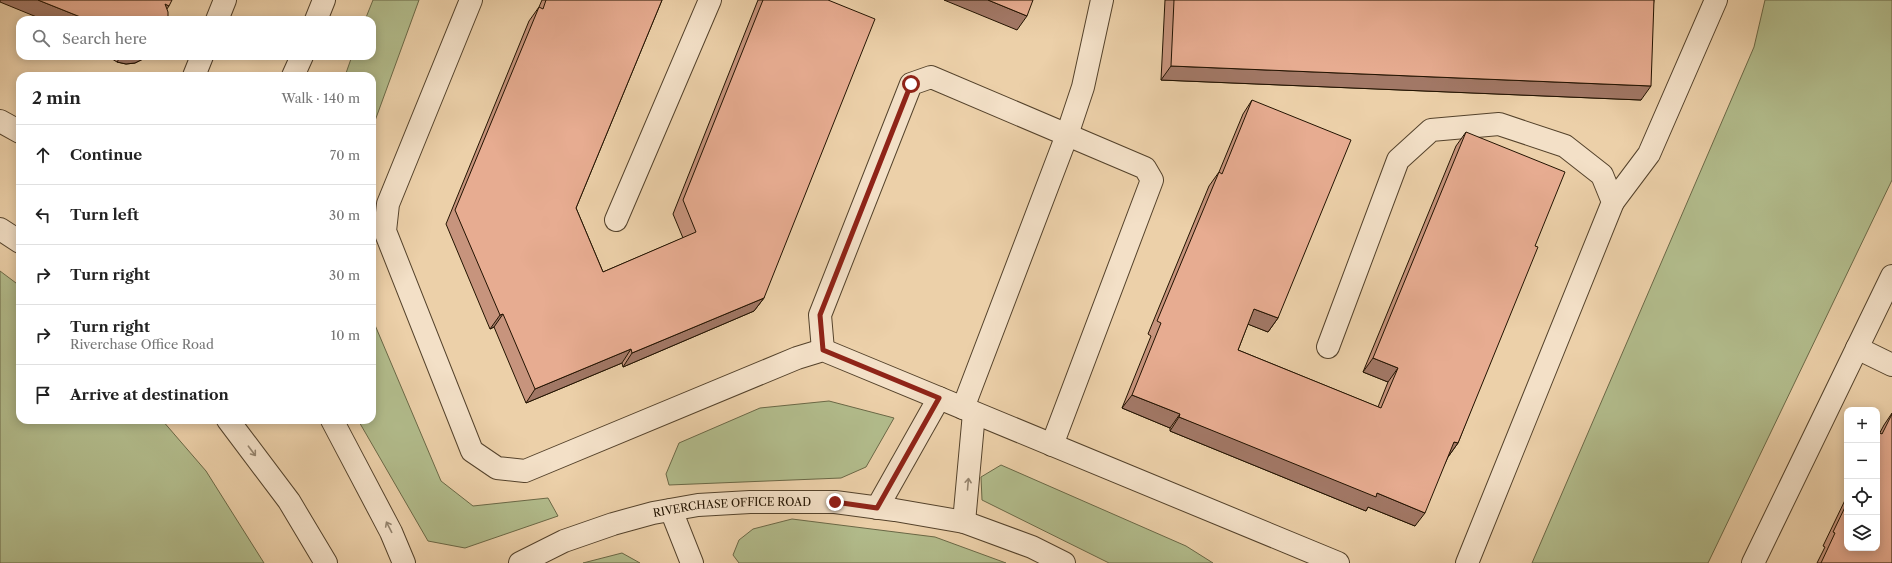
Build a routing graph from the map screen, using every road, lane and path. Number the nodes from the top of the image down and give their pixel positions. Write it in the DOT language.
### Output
graph roads {
  1 [pos="225,0"];
  2 [pos="324,0"];
  3 [pos="472,0"];
  4 [pos="710,0"];
  5 [pos="1102,0"];
  6 [pos="1716,0"];
  7 [pos="219,16"];
  8 [pos="318,16"];
  9 [pos="200,60"];
  10 [pos="300,60"];
  11 [pos="196,72"];
  12 [pos="296,72"];
  13 [pos="0,121"];
  14 [pos="16,130"];
  15 [pos="1067,135"];
  16 [pos="1613,202"];
  17 [pos="616,220"];
  18 [pos="0,229"];
  19 [pos="16,239"];
  20 [pos="1892,276"];
  21 [pos="1328,347"];
  22 [pos="1857,348"];
  23 [pos="823,350"];
  24 [pos="1892,365"];
  25 [pos="939,398"];
  26 [pos="968,410"];
  27 [pos="231,424"];
  28 [pos="334,424"];
  29 [pos="1052,445"];
  30 [pos="877,508"];
  31 [pos="671,510"];
  32 [pos="964,522"];
  33 [pos="326,563"];
  34 [pos="404,563"];
  35 [pos="520,563"];
  36 [pos="692,563"];
  37 [pos="1064,563"];
  38 [pos="1338,563"];
  39 [pos="1467,563"];
  40 [pos="1753,563"];
  1 -- 7 [label="street"];
  2 -- 8 [label="street"];
  3 -- 23 [label="street"];
  4 -- 17 [label="street"];
  5 -- 15 [label="street"];
  6 -- 16 [label="street"];
  9 -- 11 [label="street"];
  10 -- 12 [label="street"];
  13 -- 14 [label="street"];
  15 -- 23 [label="street"];
  15 -- 26 [label="street"];
  15 -- 29 [label="street"];
  16 -- 21 [label="street"];
  16 -- 39 [label="street"];
  18 -- 19 [label="street"];
  20 -- 22 [label="street"];
  22 -- 24 [label="street"];
  22 -- 40 [label="street"];
  23 -- 25 [label="street"];
  25 -- 26 [label="street"];
  25 -- 30 [label="street"];
  26 -- 29 [label="street"];
  32 -- 26 [label="street, one-way"];
  27 -- 33 [label="street, one-way"];
  34 -- 28 [label="street, one-way"];
  29 -- 38 [label="street"];
  30 -- 31 [label="street, RIVERCHASE OFFICE ROAD"];
  30 -- 32 [label="street, RIVERCHASE OFFICE ROAD"];
  31 -- 35 [label="street, RIVERCHASE OFFICE ROAD"];
  31 -- 36 [label="street"];
  32 -- 37 [label="street, RIVERCHASE OFFICE ROAD"];
}
